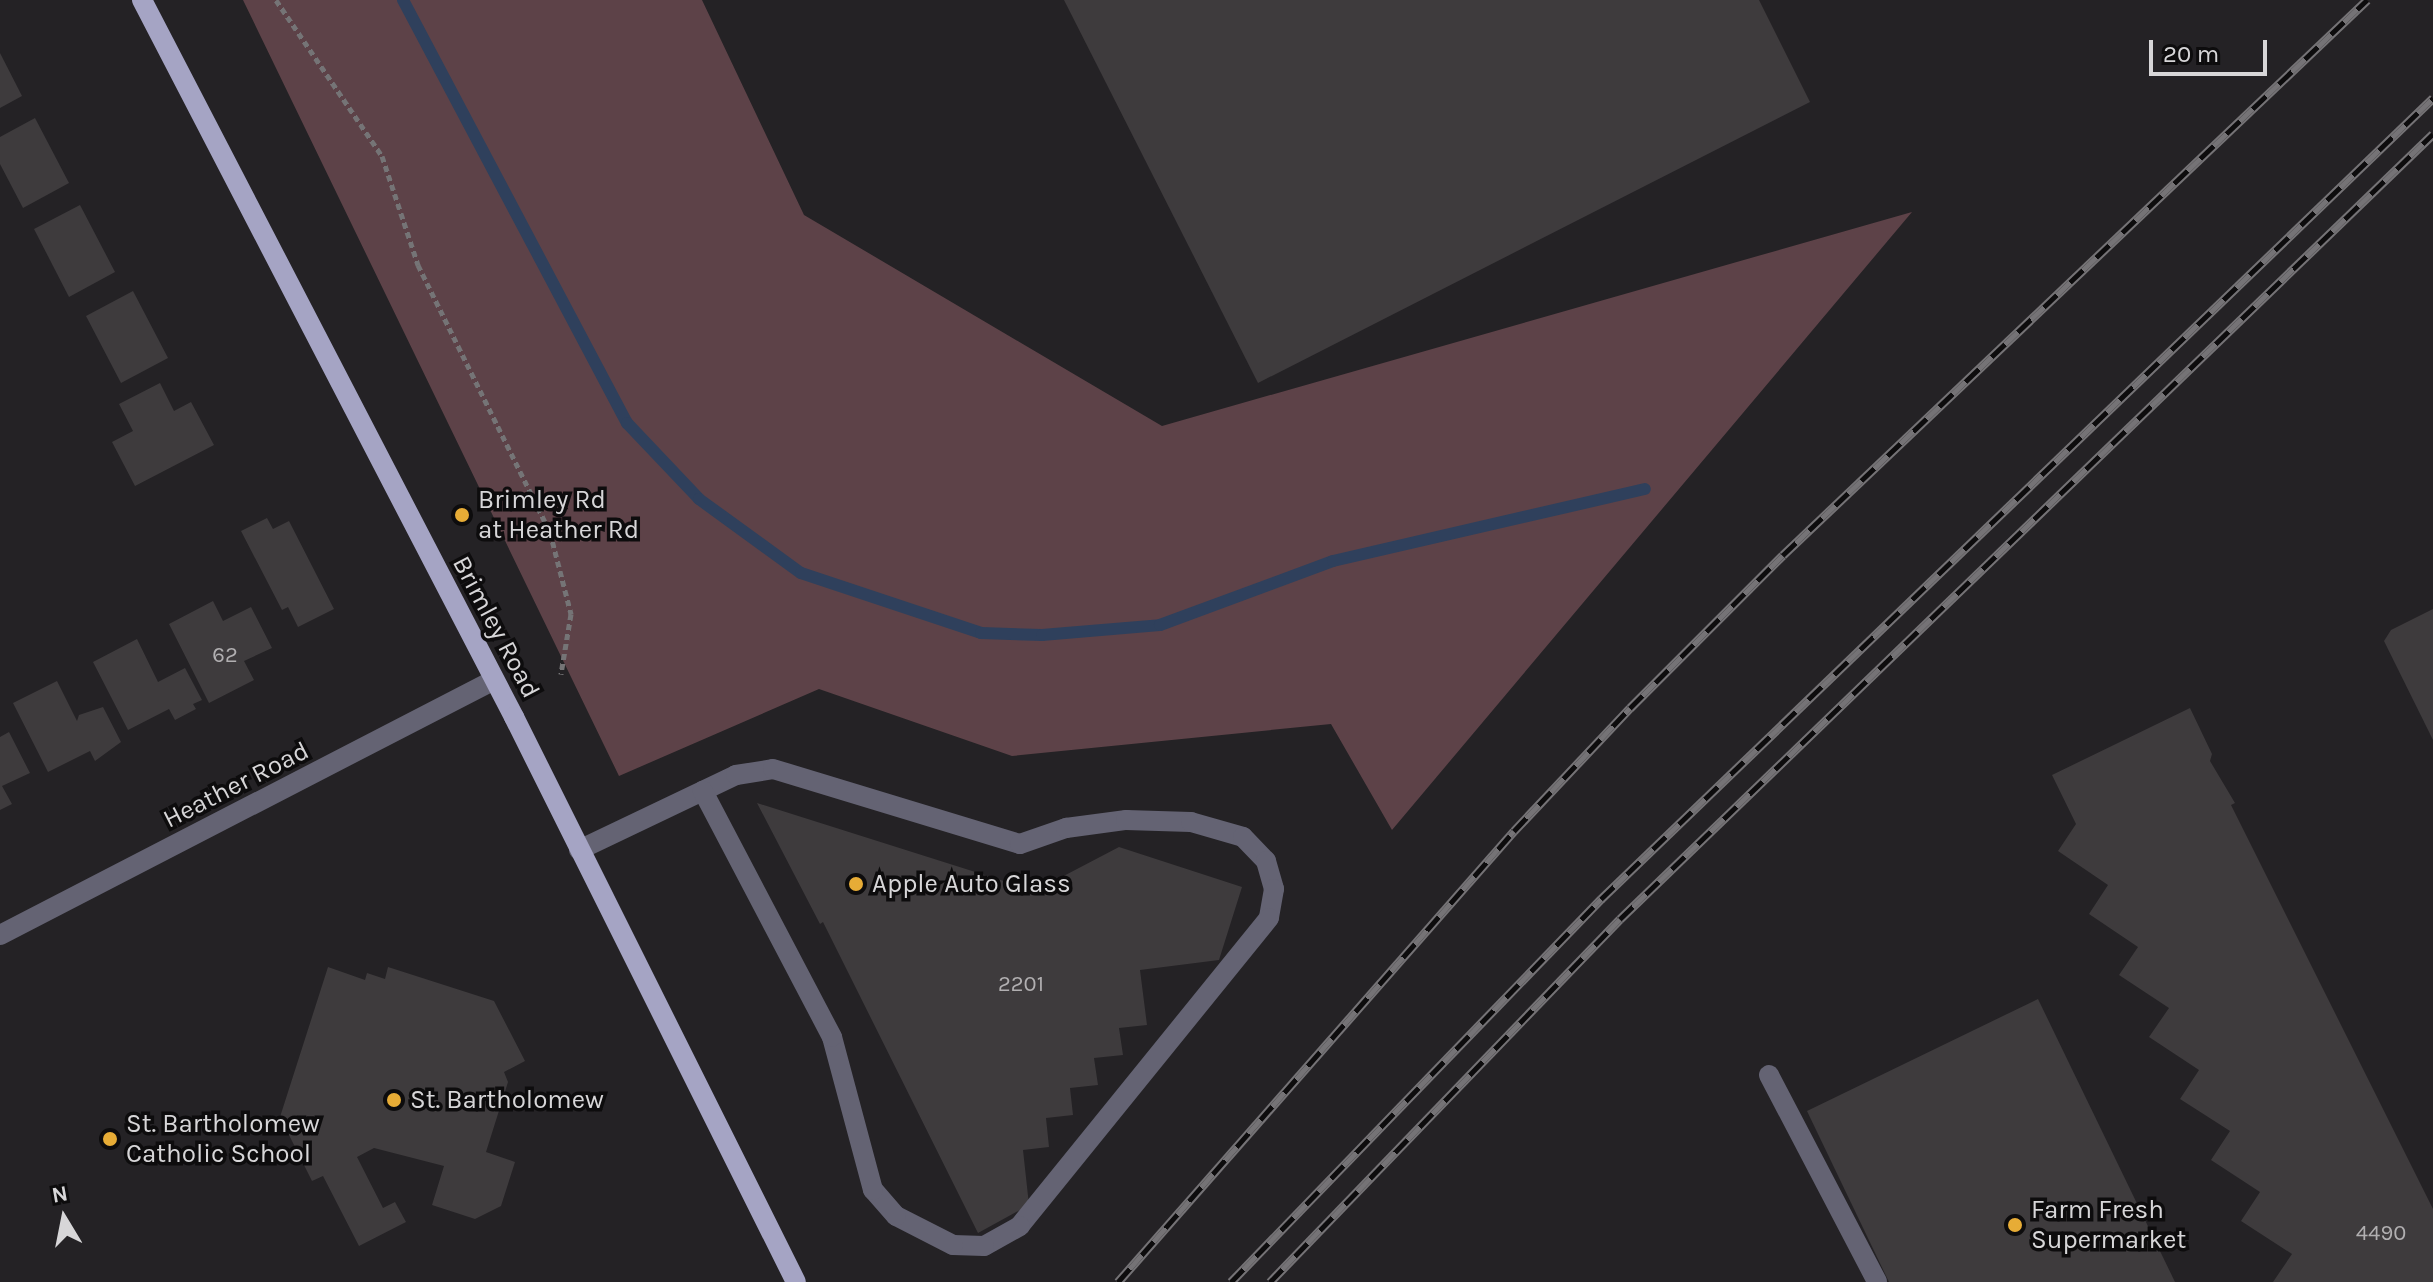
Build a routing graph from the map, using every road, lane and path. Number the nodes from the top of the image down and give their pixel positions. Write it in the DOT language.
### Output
graph roads {
  1 [pos="142,0"];
  2 [pos="276,0"];
  3 [pos="561,674"];
  4 [pos="494,680"];
  5 [pos="703,791"];
  6 [pos="579,850"];
  7 [pos="0,935"];
  8 [pos="1769,1075"];
  9 [pos="796,1282"];
  10 [pos="1877,1282"];
  1 -- 4 [label="main road, Brimley Road"];
  2 -- 3 [label="path"];
  4 -- 6 [label="main road, Brimley Road"];
  4 -- 7 [label="street, Heather Road"];
  5 -- 5 [label="street"];
  5 -- 6 [label="street"];
  6 -- 9 [label="main road, Brimley Road"];
  8 -- 10 [label="street"];
}
